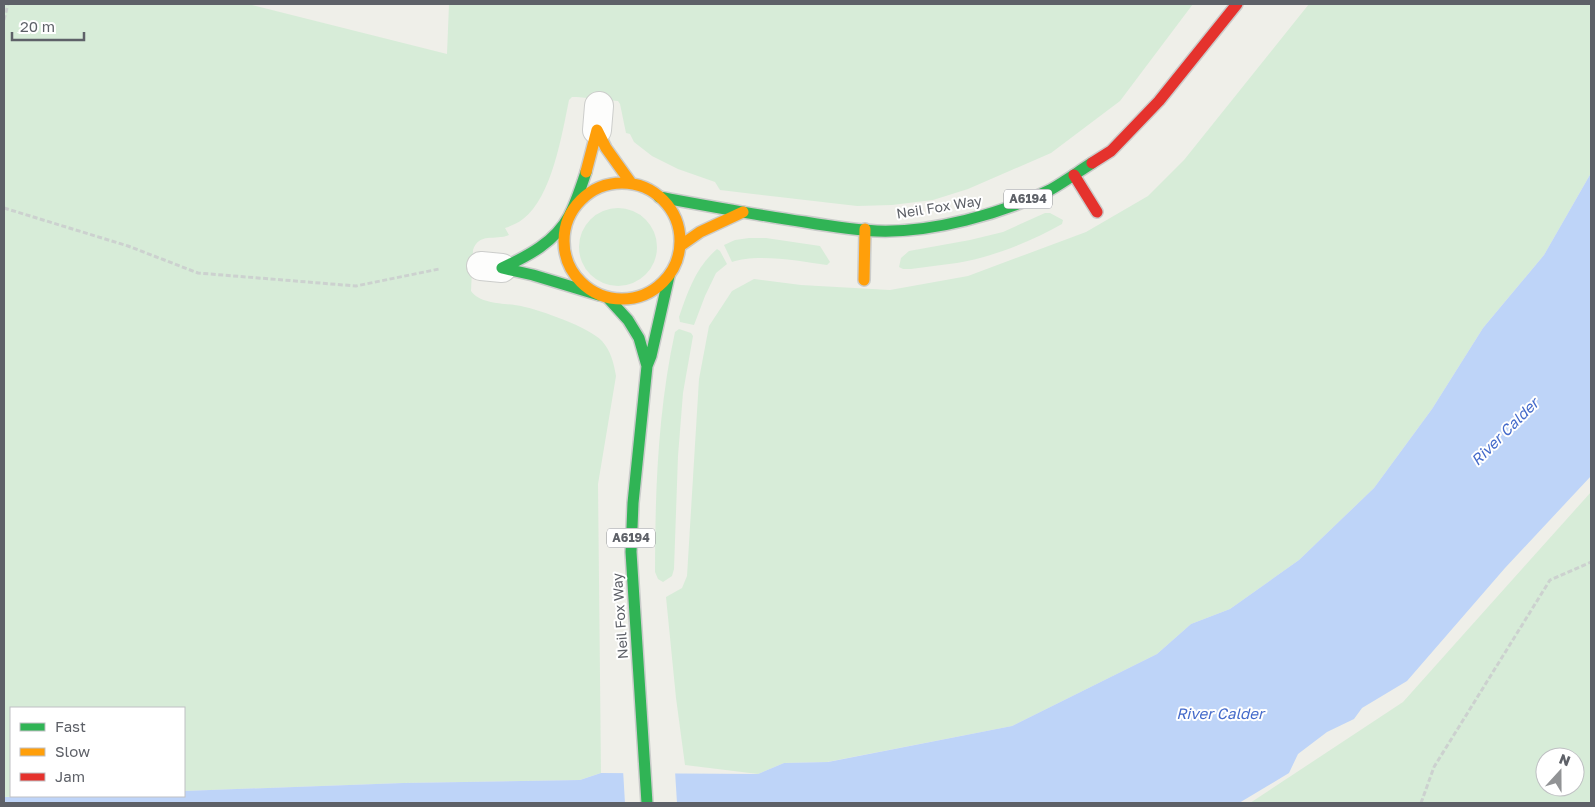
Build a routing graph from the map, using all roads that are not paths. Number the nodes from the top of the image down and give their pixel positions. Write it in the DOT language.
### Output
graph roads {
  1 [pos="1237,4"];
  2 [pos="1074,174"];
  3 [pos="630,184"];
  4 [pos="659,197"];
  5 [pos="743,212"];
  6 [pos="1097,212"];
  7 [pos="569,217"];
  8 [pos="865,230"];
  9 [pos="680,246"];
  10 [pos="669,276"];
  11 [pos="864,280"];
  12 [pos="604,296"];
  13 [pos="647,366"];
  14 [pos="647,803"];
  1 -- 2 [label="main road, Neil Fox Way / A6194"];
  2 -- 6 [label="main road"];
  2 -- 8 [label="main road, Neil Fox Way / A6194"];
  3 -- 4 [label="main road, Neil Fox Way / A6194"];
  3 -- 7 [label="main road, Neil Fox Way / A6194"];
  3 -- 7 [label="main road"];
  4 -- 5 [label="main road, Neil Fox Way / A6194"];
  4 -- 9 [label="main road, Neil Fox Way / A6194"];
  5 -- 8 [label="main road, Neil Fox Way / A6194"];
  5 -- 9 [label="main road"];
  7 -- 12 [label="main road, Neil Fox Way / A6194"];
  7 -- 12 [label="main road"];
  8 -- 11 [label="main road"];
  9 -- 10 [label="main road, Neil Fox Way / A6194"];
  10 -- 12 [label="main road, Neil Fox Way / A6194"];
  10 -- 13 [label="main road, Neil Fox Way / A6194"];
  12 -- 13 [label="main road, Neil Fox Way / A6194"];
  13 -- 14 [label="main road, Neil Fox Way / A6194"];
}
